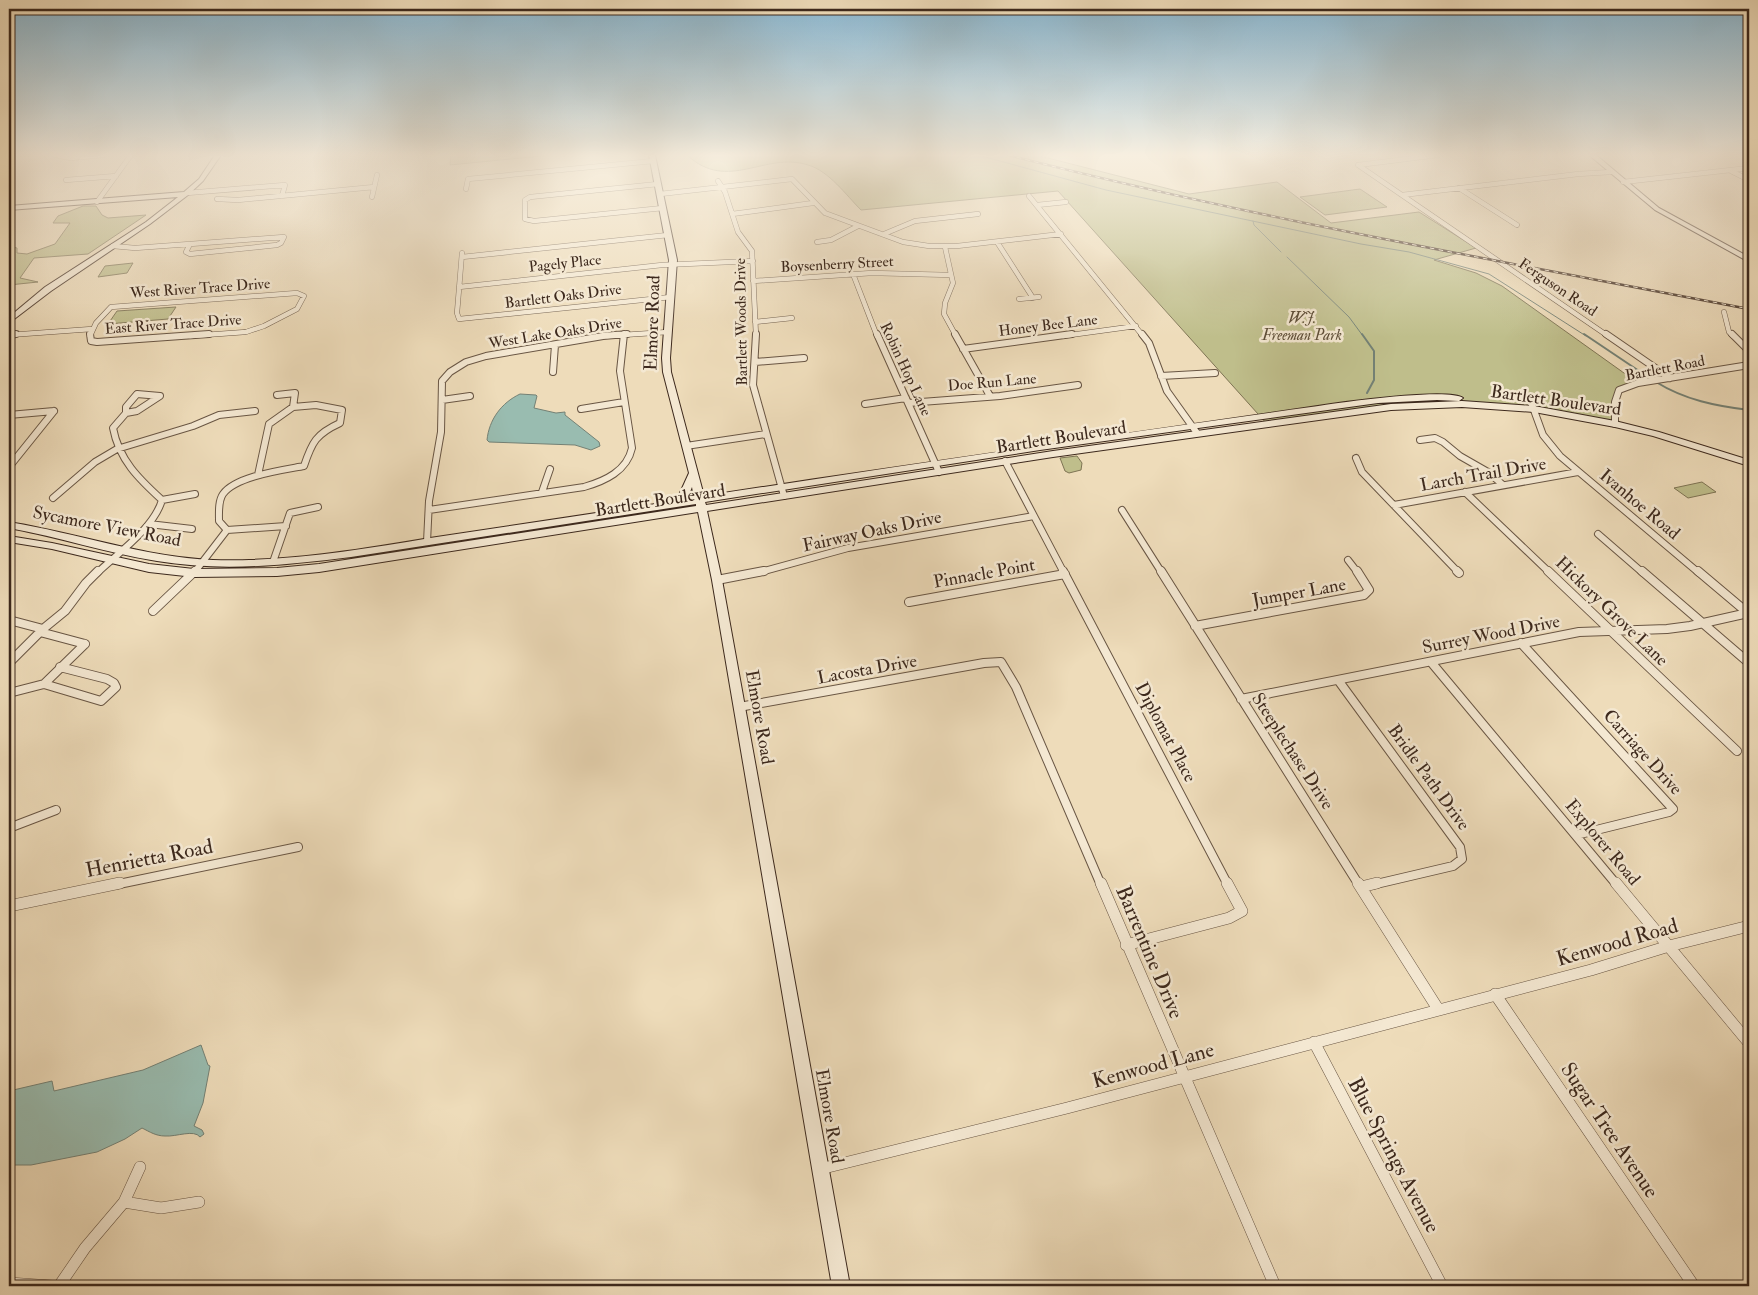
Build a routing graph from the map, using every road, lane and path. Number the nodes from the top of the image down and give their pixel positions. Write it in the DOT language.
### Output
graph roads {
  1 [pos="158,215"];
  2 [pos="526,215"];
  3 [pos="585,215"];
  4 [pos="664,215"];
  5 [pos="732,215"];
  6 [pos="832,215"];
  7 [pos="966,215"];
  8 [pos="1045,215"];
  9 [pos="1432,215"];
  10 [pos="1502,215"];
  11 [pos="1669,215"];
  12 [pos="1517,225"];
  13 [pos="858,226"];
  14 [pos="884,234"];
  15 [pos="1060,234"];
  16 [pos="668,235"];
  17 [pos="817,242"];
  18 [pos="997,242"];
  19 [pos="190,244"];
  20 [pos="113,246"];
  21 [pos="945,247"];
  22 [pos="1749,260"];
  23 [pos="753,261"];
  24 [pos="673,264"];
  25 [pos="853,274"];
  26 [pos="951,275"];
  27 [pos="753,281"];
  28 [pos="459,287"];
  29 [pos="670,297"];
  30 [pos="1019,299"];
  31 [pos="297,309"];
  32 [pos="1724,312"];
  33 [pos="792,318"];
  34 [pos="9,321"];
  35 [pos="755,322"];
  36 [pos="1136,326"];
  37 [pos="90,331"];
  38 [pos="668,332"];
  39 [pos="624,334"];
  40 [pos="9,335"];
  41 [pos="42,335"];
  42 [pos="9,340"];
  43 [pos="555,345"];
  44 [pos="963,349"];
  45 [pos="1749,351"];
  46 [pos="804,358"];
  47 [pos="756,362"];
  48 [pos="1749,365"];
  49 [pos="553,372"];
  50 [pos="1215,374"];
  51 [pos="1161,376"];
  52 [pos="1670,378"];
  53 [pos="1078,385"];
  54 [pos="277,395"];
  55 [pos="470,396"];
  56 [pos="990,396"];
  57 [pos="442,400"];
  58 [pos="907,400"];
  59 [pos="624,402"];
  60 [pos="865,404"];
  61 [pos="1532,406"];
  62 [pos="293,407"];
  63 [pos="581,409"];
  64 [pos="255,411"];
  65 [pos="126,413"];
  66 [pos="9,415"];
  67 [pos="1615,420"];
  68 [pos="1195,430"];
  69 [pos="766,434"];
  70 [pos="1688,439"];
  71 [pos="1420,440"];
  72 [pos="686,446"];
  73 [pos="117,449"];
  74 [pos="9,454"];
  75 [pos="18,454"];
  76 [pos="1749,456"];
  77 [pos="1356,458"];
  78 [pos="1006,461"];
  79 [pos="1749,463"];
  80 [pos="9,467"];
  81 [pos="937,468"];
  82 [pos="550,469"];
  83 [pos="1578,472"];
  84 [pos="258,475"];
  85 [pos="694,478"];
  86 [pos="1503,485"];
  87 [pos="542,492"];
  88 [pos="783,492"];
  89 [pos="1466,492"];
  90 [pos="195,494"];
  91 [pos="727,496"];
  92 [pos="53,498"];
  93 [pos="162,500"];
  94 [pos="669,505"];
  95 [pos="700,505"];
  96 [pos="1394,505"];
  97 [pos="318,507"];
  98 [pos="429,510"];
  99 [pos="1122,510"];
  100 [pos="1034,516"];
  101 [pos="149,524"];
  102 [pos="9,525"];
  103 [pos="286,526"];
  104 [pos="192,529"];
  105 [pos="544,529"];
  106 [pos="227,530"];
  107 [pos="1598,534"];
  108 [pos="9,539"];
  109 [pos="427,542"];
  110 [pos="117,555"];
  111 [pos="376,555"];
  112 [pos="1348,560"];
  113 [pos="273,562"];
  114 [pos="321,563"];
  115 [pos="199,567"];
  116 [pos="1459,573"];
  117 [pos="1065,574"];
  118 [pos="717,580"];
  119 [pos="909,602"];
  120 [pos="153,611"];
  121 [pos="1749,613"];
  122 [pos="9,620"];
  123 [pos="1702,624"];
  124 [pos="1195,626"];
  125 [pos="1611,630"];
  126 [pos="42,631"];
  127 [pos="1520,643"];
  128 [pos="1000,662"];
  129 [pos="1431,662"];
  130 [pos="9,663"];
  131 [pos="1749,663"];
  132 [pos="60,667"];
  133 [pos="1338,680"];
  134 [pos="44,684"];
  135 [pos="9,692"];
  136 [pos="1241,699"];
  137 [pos="739,707"];
  138 [pos="1737,750"];
  139 [pos="56,810"];
  140 [pos="9,828"];
  141 [pos="1576,835"];
  142 [pos="298,847"];
  143 [pos="1361,887"];
  144 [pos="9,906"];
  145 [pos="1749,926"];
  146 [pos="1126,945"];
  147 [pos="1669,946"];
  148 [pos="1496,994"];
  149 [pos="1438,1009"];
  150 [pos="1314,1042"];
  151 [pos="1749,1043"];
  152 [pos="1184,1076"];
  153 [pos="140,1167"];
  154 [pos="820,1169"];
  155 [pos="124,1202"];
  156 [pos="199,1202"];
  157 [pos="9,1283"];
  158 [pos="52,1286"];
  159 [pos="59,1286"];
  160 [pos="841,1286"];
  161 [pos="1274,1286"];
  162 [pos="1442,1286"];
  163 [pos="1694,1286"];
  1 -- 20 [label="main road"];
  2 -- 3 [label="street"];
  4 -- 16 [label="main road, Elmore Road"];
  5 -- 23 [label="street, Bartlett Woods Drive"];
  6 -- 13 [label="street"];
  7 -- 14 [label="street"];
  8 -- 15 [label="street"];
  9 -- 52 [label="street, Ferguson Road"];
  10 -- 12 [label="street"];
  11 -- 22 [label="main road"];
  13 -- 14 [label="street"];
  13 -- 17 [label="street"];
  14 -- 21 [label="street"];
  15 -- 18 [label="street"];
  15 -- 36 [label="street"];
  16 -- 24 [label="main road, Elmore Road"];
  16 -- 28 [label="street"];
  18 -- 21 [label="street"];
  18 -- 30 [label="street"];
  19 -- 19 [label="street"];
  19 -- 20 [label="street"];
  20 -- 34 [label="main road"];
  21 -- 26 [label="street"];
  23 -- 24 [label="street, Pagely Place"];
  23 -- 27 [label="street, Bartlett Woods Drive"];
  24 -- 28 [label="street, Pagely Place"];
  24 -- 29 [label="main road, Elmore Road"];
  25 -- 26 [label="street, Boysenberry Street"];
  25 -- 27 [label="street, Boysenberry Street"];
  25 -- 58 [label="street, Robin Hop Lane"];
  26 -- 44 [label="street"];
  27 -- 35 [label="street, Bartlett Woods Drive"];
  28 -- 29 [label="street, Bartlett Oaks Drive"];
  29 -- 38 [label="main road, Elmore Road"];
  31 -- 37 [label="street, East River Trace Drive"];
  31 -- 37 [label="street, West River Trace Drive"];
  32 -- 45 [label="street"];
  33 -- 35 [label="street"];
  35 -- 47 [label="street, Bartlett Woods Drive"];
  36 -- 44 [label="street, Honey Bee Lane"];
  36 -- 51 [label="street"];
  37 -- 41 [label="street"];
  38 -- 39 [label="street, West Lake Oaks Drive"];
  38 -- 72 [label="main road, Elmore Road"];
  39 -- 43 [label="street, West Lake Oaks Drive"];
  39 -- 59 [label="street"];
  40 -- 41 [label="street"];
  41 -- 42 [label="street"];
  43 -- 49 [label="street"];
  43 -- 57 [label="street, West Lake Oaks Drive"];
  44 -- 56 [label="street"];
  46 -- 47 [label="street"];
  47 -- 69 [label="street, Bartlett Woods Drive"];
  48 -- 52 [label="street, Bartlett Road"];
  50 -- 51 [label="street"];
  51 -- 68 [label="street"];
  52 -- 67 [label="street, Bartlett Road"];
  53 -- 56 [label="street, Doe Run Lane"];
  54 -- 62 [label="street"];
  55 -- 57 [label="street"];
  56 -- 58 [label="street, Doe Run Lane"];
  57 -- 98 [label="street"];
  58 -- 60 [label="street, Doe Run Lane"];
  58 -- 81 [label="street, Robin Hop Lane"];
  59 -- 63 [label="street"];
  59 -- 87 [label="street"];
  61 -- 67 [label="main road, Bartlett Boulevard"];
  61 -- 68 [label="main road, Bartlett Boulevard"];
  61 -- 83 [label="street, Ivanhoe Road"];
  62 -- 84 [label="street"];
  62 -- 84 [label="street"];
  64 -- 73 [label="street"];
  65 -- 65 [label="street"];
  65 -- 73 [label="street"];
  66 -- 75 [label="street"];
  67 -- 70 [label="main road, Bartlett Boulevard"];
  68 -- 78 [label="main road, Bartlett Boulevard"];
  68 -- 81 [label="main road, Bartlett Boulevard"];
  69 -- 72 [label="street"];
  69 -- 88 [label="street, Bartlett Woods Drive"];
  70 -- 76 [label="main road, Bartlett Boulevard"];
  70 -- 79 [label="main road, Bartlett Boulevard"];
  71 -- 86 [label="street"];
  72 -- 85 [label="main road, Elmore Road"];
  73 -- 92 [label="street"];
  73 -- 93 [label="street"];
  74 -- 75 [label="street"];
  75 -- 80 [label="street"];
  77 -- 96 [label="street"];
  78 -- 81 [label="main road, Bartlett Boulevard"];
  78 -- 100 [label="street, Diplomat Place"];
  81 -- 88 [label="main road, Bartlett Boulevard"];
  82 -- 87 [label="street"];
  83 -- 86 [label="street, Larch Trail Drive"];
  83 -- 121 [label="street, Ivanhoe Road"];
  84 -- 106 [label="street"];
  85 -- 91 [label="main road"];
  85 -- 94 [label="main road"];
  85 -- 95 [label="main road, Elmore Road"];
  86 -- 89 [label="street, Larch Trail Drive"];
  87 -- 98 [label="street"];
  88 -- 91 [label="main road, Bartlett Boulevard"];
  88 -- 95 [label="main road, Bartlett Boulevard"];
  89 -- 96 [label="street, Larch Trail Drive"];
  89 -- 125 [label="street, Hickory Grove Lane"];
  90 -- 93 [label="street"];
  91 -- 95 [label="main road, Bartlett Boulevard"];
  93 -- 101 [label="street"];
  94 -- 95 [label="main road, Bartlett Boulevard"];
  94 -- 105 [label="main road, Bartlett Boulevard"];
  95 -- 105 [label="main road, Bartlett Boulevard"];
  95 -- 118 [label="main road, Elmore Road"];
  96 -- 116 [label="street"];
  97 -- 103 [label="street"];
  98 -- 109 [label="street"];
  99 -- 124 [label="street, Steeplechase Drive"];
  100 -- 117 [label="street, Diplomat Place"];
  100 -- 118 [label="street, Fairway Oaks Drive"];
  101 -- 104 [label="street"];
  101 -- 110 [label="street"];
  102 -- 110 [label="main road, Sycamore View Road"];
  103 -- 106 [label="street"];
  103 -- 113 [label="street"];
  105 -- 109 [label="main road, Bartlett Boulevard"];
  105 -- 111 [label="main road, Bartlett Boulevard"];
  106 -- 115 [label="street"];
  107 -- 123 [label="street"];
  108 -- 110 [label="main road, Sycamore View Road"];
  109 -- 111 [label="main road, Bartlett Boulevard"];
  110 -- 115 [label="main road, Sycamore View Road"];
  110 -- 126 [label="street"];
  111 -- 114 [label="main road, Sycamore View Road"];
  112 -- 124 [label="street, Jumper Lane"];
  113 -- 114 [label="main road, Sycamore View Road"];
  113 -- 115 [label="main road, Sycamore View Road"];
  114 -- 115 [label="main road, Sycamore View Road"];
  115 -- 120 [label="street"];
  117 -- 119 [label="street, Pinnacle Point"];
  117 -- 146 [label="street, Diplomat Place"];
  118 -- 137 [label="main road, Elmore Road"];
  121 -- 123 [label="street, Surrey Wood Drive"];
  122 -- 126 [label="street"];
  123 -- 125 [label="street, Surrey Wood Drive"];
  123 -- 131 [label="street"];
  124 -- 136 [label="street, Steeplechase Drive"];
  125 -- 127 [label="street, Surrey Wood Drive"];
  125 -- 138 [label="street, Hickory Grove Lane"];
  126 -- 130 [label="street"];
  126 -- 132 [label="street"];
  127 -- 129 [label="street, Surrey Wood Drive"];
  127 -- 141 [label="street, Carriage Drive"];
  128 -- 137 [label="street, Lacosta Drive"];
  128 -- 146 [label="street, Barrentine Drive"];
  129 -- 133 [label="street, Surrey Wood Drive"];
  129 -- 141 [label="street, Explorer Road"];
  132 -- 134 [label="street"];
  132 -- 134 [label="street"];
  133 -- 136 [label="street, Surrey Wood Drive"];
  133 -- 143 [label="street, Bridle Path Drive"];
  134 -- 135 [label="street"];
  136 -- 143 [label="street, Steeplechase Drive"];
  137 -- 154 [label="main road, Elmore Road"];
  139 -- 140 [label="street"];
  141 -- 147 [label="street, Explorer Road"];
  142 -- 144 [label="street, Henrietta Road"];
  143 -- 149 [label="street, Steeplechase Drive"];
  145 -- 147 [label="street, Kenwood Road"];
  146 -- 152 [label="street, Barrentine Drive"];
  147 -- 148 [label="street, Kenwood Road"];
  147 -- 151 [label="street, Explorer Road"];
  148 -- 149 [label="street, Kenwood Lane"];
  148 -- 163 [label="street, Sugar Tree Avenue"];
  149 -- 150 [label="street, Kenwood Lane"];
  150 -- 152 [label="street, Kenwood Lane"];
  150 -- 162 [label="street, Blue Springs Avenue"];
  152 -- 154 [label="street, Kenwood Lane"];
  152 -- 161 [label="street, Barrentine Drive"];
  153 -- 155 [label="street"];
  154 -- 160 [label="main road, Elmore Road"];
  155 -- 156 [label="street"];
  155 -- 159 [label="street"];
  157 -- 158 [label="street"];
}
